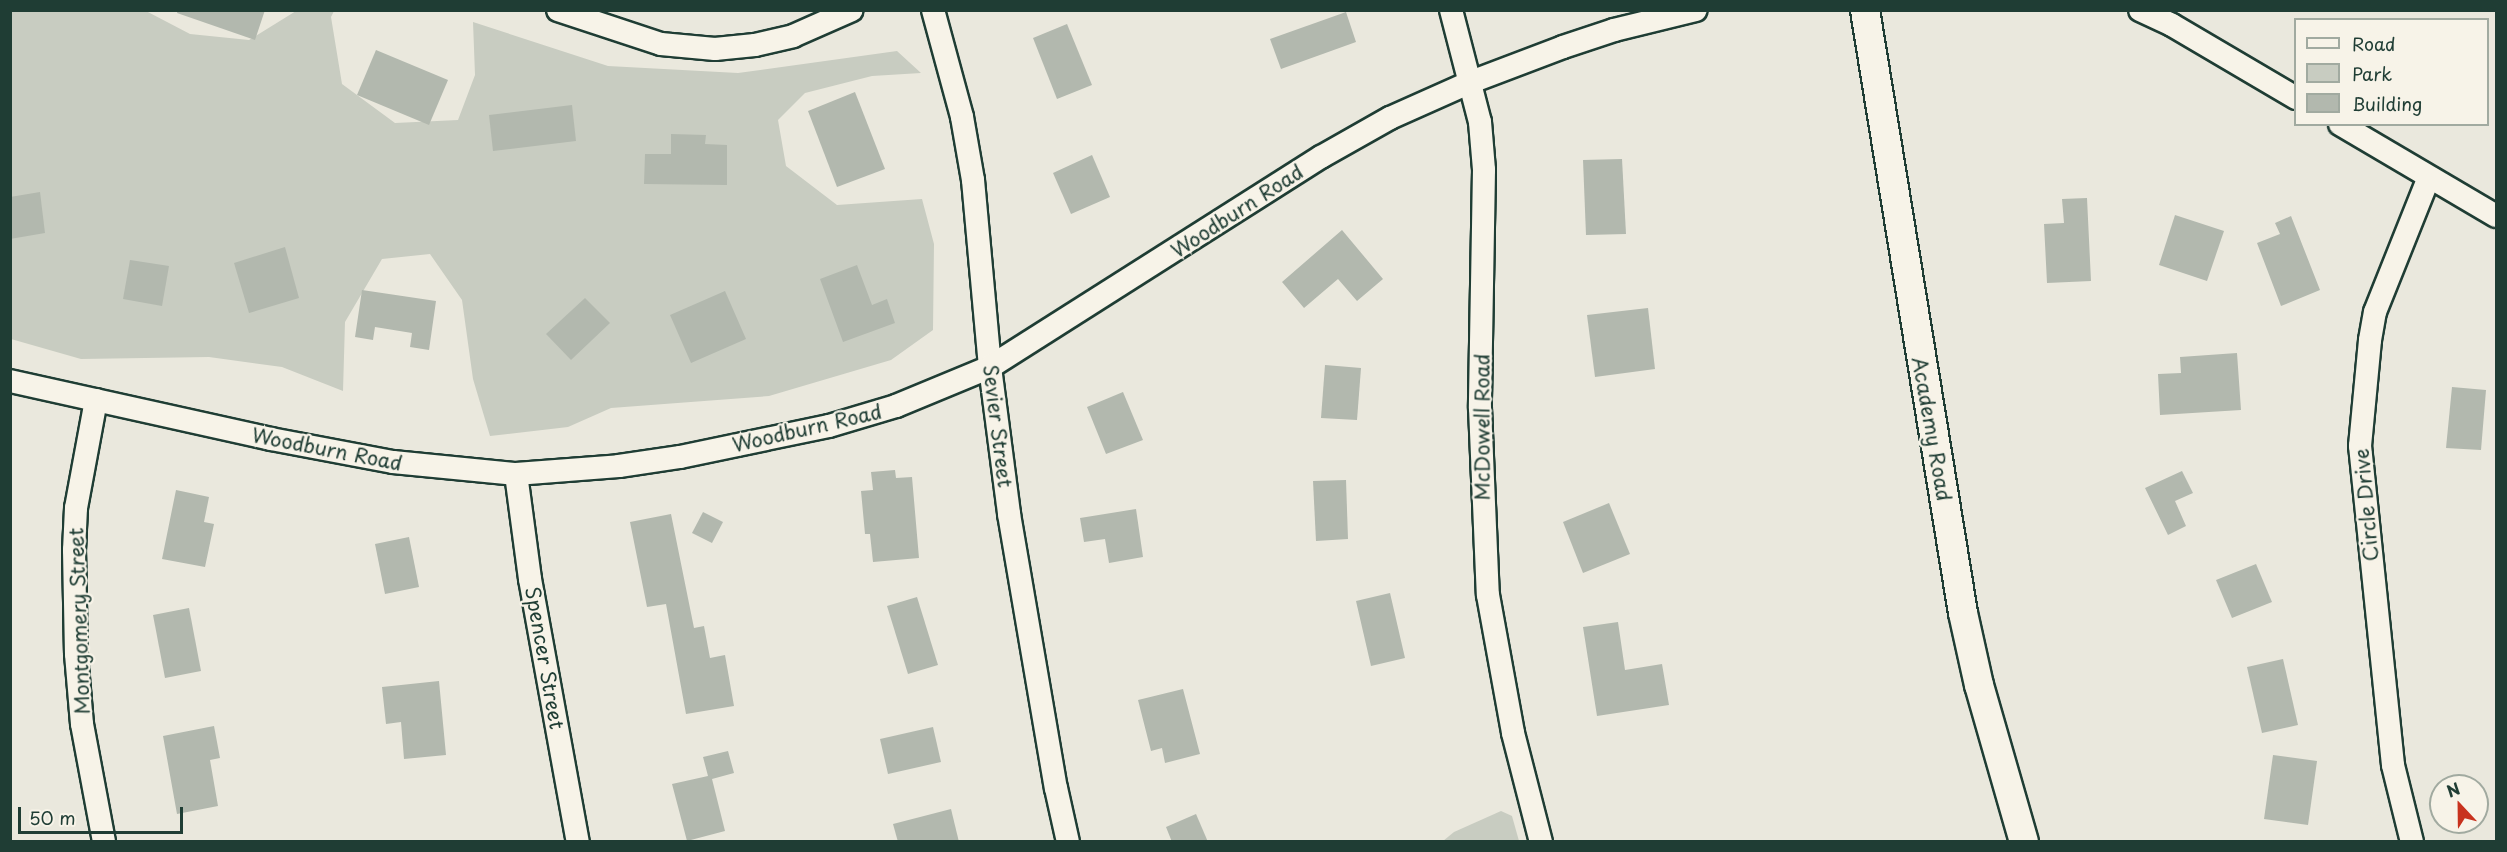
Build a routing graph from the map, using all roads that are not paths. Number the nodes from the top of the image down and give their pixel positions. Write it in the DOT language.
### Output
graph roads {
  1 [pos="558,10"];
  2 [pos="852,10"];
  3 [pos="933,10"];
  4 [pos="1451,10"];
  5 [pos="1696,10"];
  6 [pos="1865,10"];
  7 [pos="2140,10"];
  8 [pos="1471,82"];
  9 [pos="2294,97"];
  10 [pos="2343,126"];
  11 [pos="2428,177"];
  12 [pos="2496,216"];
  13 [pos="990,367"];
  14 [pos="10,381"];
  15 [pos="96,400"];
  16 [pos="516,474"];
  17 [pos="104,842"];
  18 [pos="578,842"];
  19 [pos="1068,842"];
  20 [pos="1541,842"];
  21 [pos="2025,842"];
  22 [pos="2412,842"];
  1 -- 2 [label="street"];
  3 -- 13 [label="street, Sevier Street"];
  4 -- 8 [label="street, McDowell Road"];
  5 -- 8 [label="street, Woodburn Road"];
  6 -- 21 [label="main road, Academy Road"];
  7 -- 9 [label="street"];
  8 -- 13 [label="street, Woodburn Road"];
  8 -- 20 [label="street, McDowell Road"];
  10 -- 11 [label="street"];
  11 -- 12 [label="street"];
  11 -- 22 [label="street, Circle Drive"];
  13 -- 16 [label="street, Woodburn Road"];
  13 -- 19 [label="street, Sevier Street"];
  14 -- 15 [label="street, Woodburn Road"];
  15 -- 16 [label="street, Woodburn Road"];
  15 -- 17 [label="street, Montgomery Street"];
  16 -- 18 [label="street, Spencer Street"];
}
